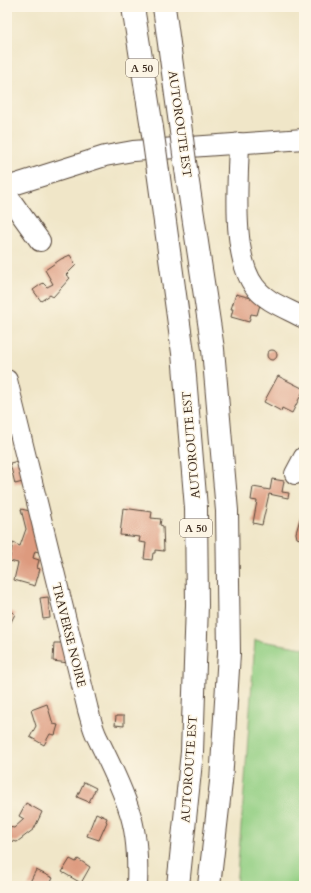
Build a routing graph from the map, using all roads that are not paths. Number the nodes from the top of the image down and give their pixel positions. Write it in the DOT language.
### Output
graph roads {
  1 [pos="133,7"];
  2 [pos="164,7"];
  3 [pos="304,139"];
  4 [pos="239,143"];
  5 [pos="7,187"];
  6 [pos="7,195"];
  7 [pos="40,241"];
  8 [pos="304,318"];
  9 [pos="7,380"];
  10 [pos="9,405"];
  11 [pos="304,456"];
  12 [pos="295,474"];
  13 [pos="137,886"];
  14 [pos="178,886"];
  15 [pos="209,886"];
  1 -- 14 [label="highway, AUTOROUTE EST / A 50, bridge"];
  2 -- 15 [label="highway, AUTOROUTE EST / A 50, bridge"];
  3 -- 4 [label="street"];
  4 -- 5 [label="street"];
  4 -- 8 [label="street"];
  6 -- 7 [label="street"];
  9 -- 10 [label="street, TRAVERSE NOIRE"];
  10 -- 13 [label="street, TRAVERSE NOIRE"];
  11 -- 12 [label="street"];
}
